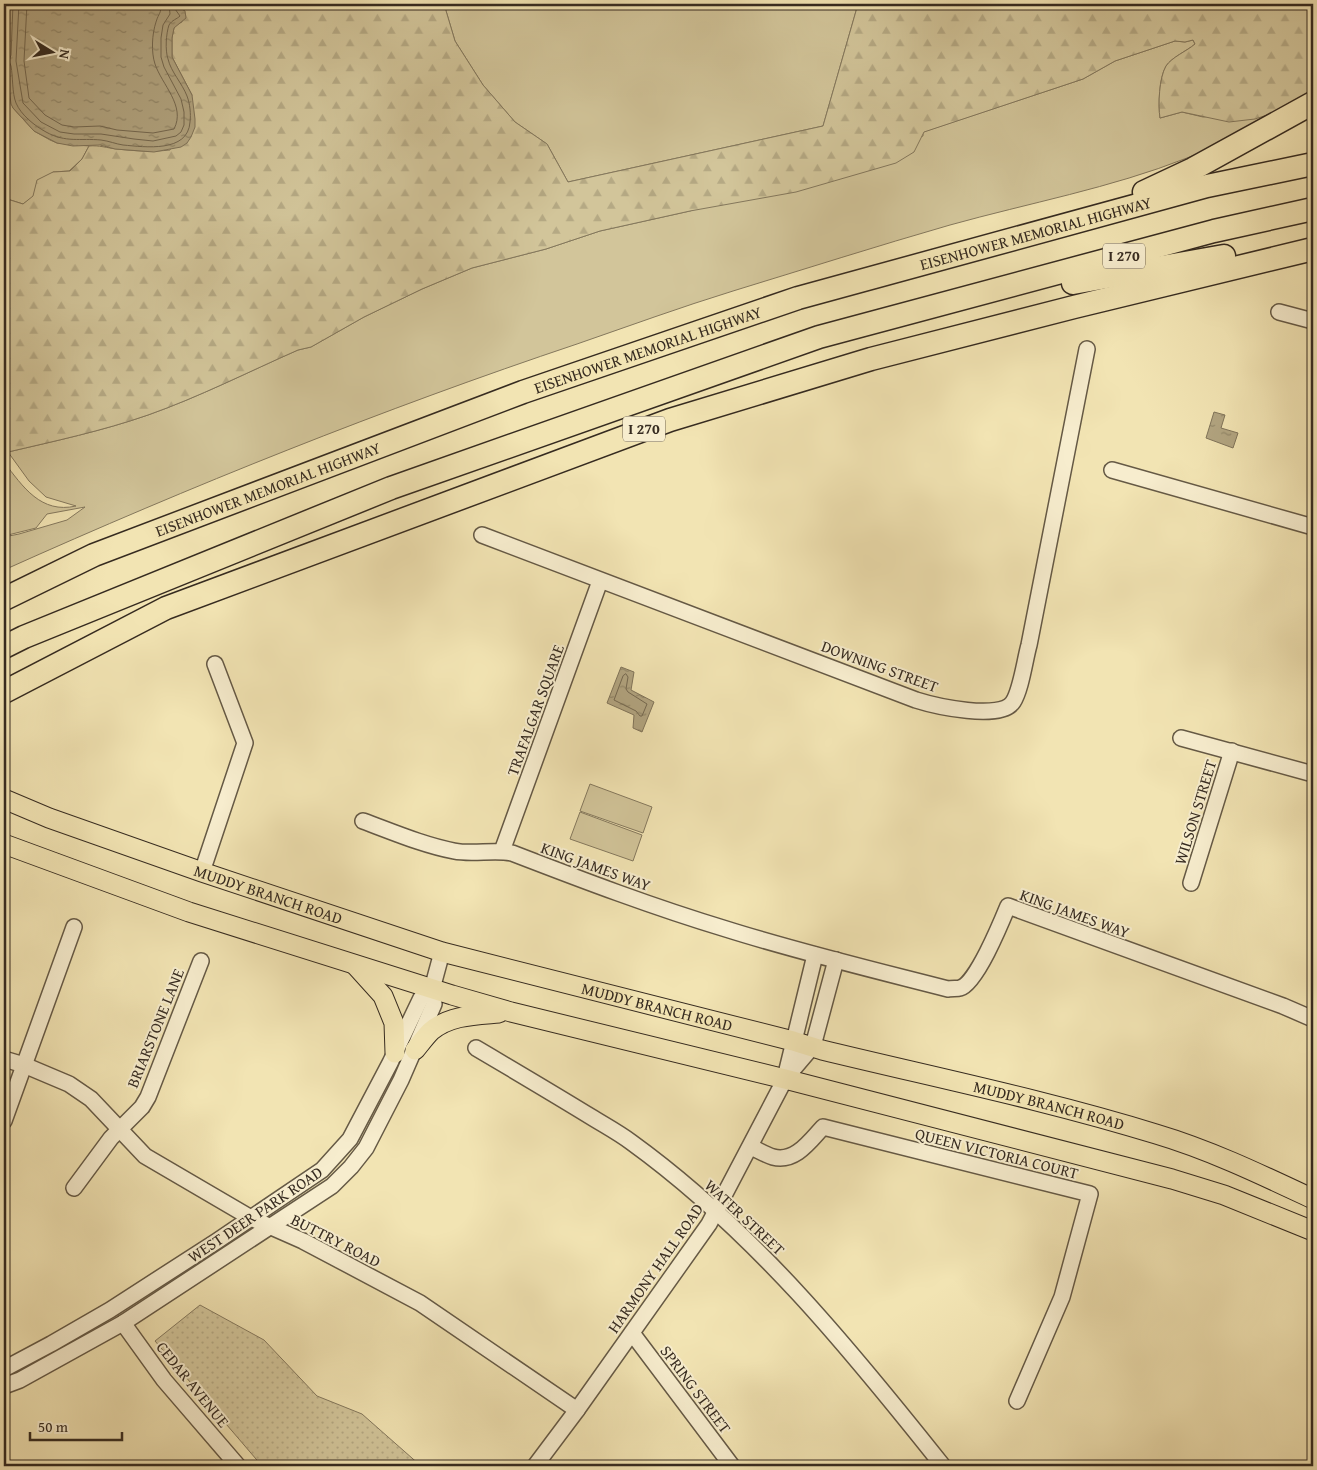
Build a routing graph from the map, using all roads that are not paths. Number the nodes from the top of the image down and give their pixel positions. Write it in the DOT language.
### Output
graph roads {
  1 [pos="1313,103"];
  2 [pos="1313,164"];
  3 [pos="1313,209"];
  4 [pos="1081,220"];
  5 [pos="1313,240"];
  6 [pos="1313,249"];
  7 [pos="936,306"];
  8 [pos="1280,312"];
  9 [pos="1313,321"];
  10 [pos="1087,349"];
  11 [pos="1112,470"];
  12 [pos="1313,527"];
  13 [pos="482,535"];
  14 [pos="600,581"];
  15 [pos="4,599"];
  16 [pos="4,647"];
  17 [pos="215,664"];
  18 [pos="4,692"];
  19 [pos="1181,738"];
  20 [pos="1232,751"];
  21 [pos="1313,774"];
  22 [pos="4,799"];
  23 [pos="363,821"];
  24 [pos="4,844"];
  25 [pos="502,851"];
  26 [pos="202,872"];
  27 [pos="1191,883"];
  28 [pos="74,927"];
  29 [pos="442,952"];
  30 [pos="815,955"];
  31 [pos="201,960"];
  32 [pos="836,960"];
  33 [pos="354,964"];
  34 [pos="432,988"];
  35 [pos="511,1012"];
  36 [pos="1313,1018"];
  37 [pos="793,1041"];
  38 [pos="813,1046"];
  39 [pos="476,1048"];
  40 [pos="415,1050"];
  41 [pos="395,1053"];
  42 [pos="4,1059"];
  43 [pos="24,1065"];
  44 [pos="785,1079"];
  45 [pos="4,1121"];
  46 [pos="120,1130"];
  47 [pos="751,1147"];
  48 [pos="74,1188"];
  49 [pos="1313,1199"];
  50 [pos="716,1210"];
  51 [pos="252,1218"];
  52 [pos="268,1226"];
  53 [pos="1313,1232"];
  54 [pos="123,1323"];
  55 [pos="632,1333"];
  56 [pos="4,1369"];
  57 [pos="4,1386"];
  58 [pos="1017,1401"];
  59 [pos="577,1410"];
  60 [pos="238,1466"];
  61 [pos="535,1466"];
  62 [pos="732,1466"];
  63 [pos="943,1466"];
  1 -- 4 [label="highway"];
  2 -- 4 [label="highway, EISENHOWER MEMORIAL HIGHWAY"];
  3 -- 7 [label="highway, I 270"];
  4 -- 15 [label="highway, EISENHOWER MEMORIAL HIGHWAY"];
  5 -- 7 [label="highway"];
  6 -- 18 [label="highway, I 270"];
  7 -- 16 [label="highway, I 270"];
  8 -- 9 [label="street"];
  10 -- 14 [label="street, DOWNING STREET"];
  11 -- 12 [label="street"];
  13 -- 14 [label="street, DOWNING STREET"];
  14 -- 25 [label="street, TRAFALGAR SQUARE"];
  17 -- 26 [label="street"];
  19 -- 20 [label="street"];
  20 -- 21 [label="street"];
  20 -- 27 [label="street, WILSON STREET"];
  22 -- 26 [label="main road, MUDDY BRANCH ROAD"];
  23 -- 25 [label="street, KING JAMES WAY"];
  24 -- 33 [label="main road"];
  25 -- 30 [label="street, KING JAMES WAY"];
  26 -- 29 [label="main road, MUDDY BRANCH ROAD"];
  28 -- 43 [label="street"];
  29 -- 34 [label="street, WEST DEER PARK ROAD"];
  29 -- 37 [label="main road, MUDDY BRANCH ROAD"];
  30 -- 32 [label="street, KING JAMES WAY"];
  30 -- 37 [label="street"];
  31 -- 46 [label="street, BRIARSTONE LANE"];
  32 -- 36 [label="street, KING JAMES WAY"];
  32 -- 38 [label="street"];
  33 -- 34 [label="main road"];
  33 -- 41 [label="main road"];
  34 -- 35 [label="main road"];
  34 -- 40 [label="street, WEST DEER PARK ROAD"];
  34 -- 41 [label="street, WEST DEER PARK ROAD"];
  35 -- 40 [label="main road"];
  35 -- 44 [label="main road"];
  37 -- 38 [label="main road, MUDDY BRANCH ROAD"];
  37 -- 44 [label="street"];
  38 -- 44 [label="street"];
  38 -- 49 [label="main road, MUDDY BRANCH ROAD"];
  39 -- 50 [label="street, WATER STREET"];
  40 -- 52 [label="street, WEST DEER PARK ROAD"];
  41 -- 51 [label="street, WEST DEER PARK ROAD"];
  42 -- 43 [label="street, BUTTRY ROAD"];
  43 -- 45 [label="street"];
  43 -- 46 [label="street, BUTTRY ROAD"];
  44 -- 47 [label="street, HARMONY HALL ROAD"];
  44 -- 53 [label="main road"];
  46 -- 48 [label="street, BRIARSTONE LANE"];
  46 -- 51 [label="street, BUTTRY ROAD"];
  47 -- 50 [label="street, HARMONY HALL ROAD"];
  47 -- 58 [label="street, QUEEN VICTORIA COURT"];
  50 -- 55 [label="street, HARMONY HALL ROAD"];
  50 -- 63 [label="street, WATER STREET"];
  51 -- 52 [label="street, BUTTRY ROAD"];
  51 -- 56 [label="street, WEST DEER PARK ROAD"];
  52 -- 54 [label="street, WEST DEER PARK ROAD"];
  52 -- 59 [label="street, BUTTRY ROAD"];
  54 -- 57 [label="street, WEST DEER PARK ROAD"];
  54 -- 60 [label="street, CEDAR AVENUE"];
  55 -- 59 [label="street, HARMONY HALL ROAD"];
  55 -- 62 [label="street, SPRING STREET"];
  59 -- 61 [label="street, HARMONY HALL ROAD"];
}
